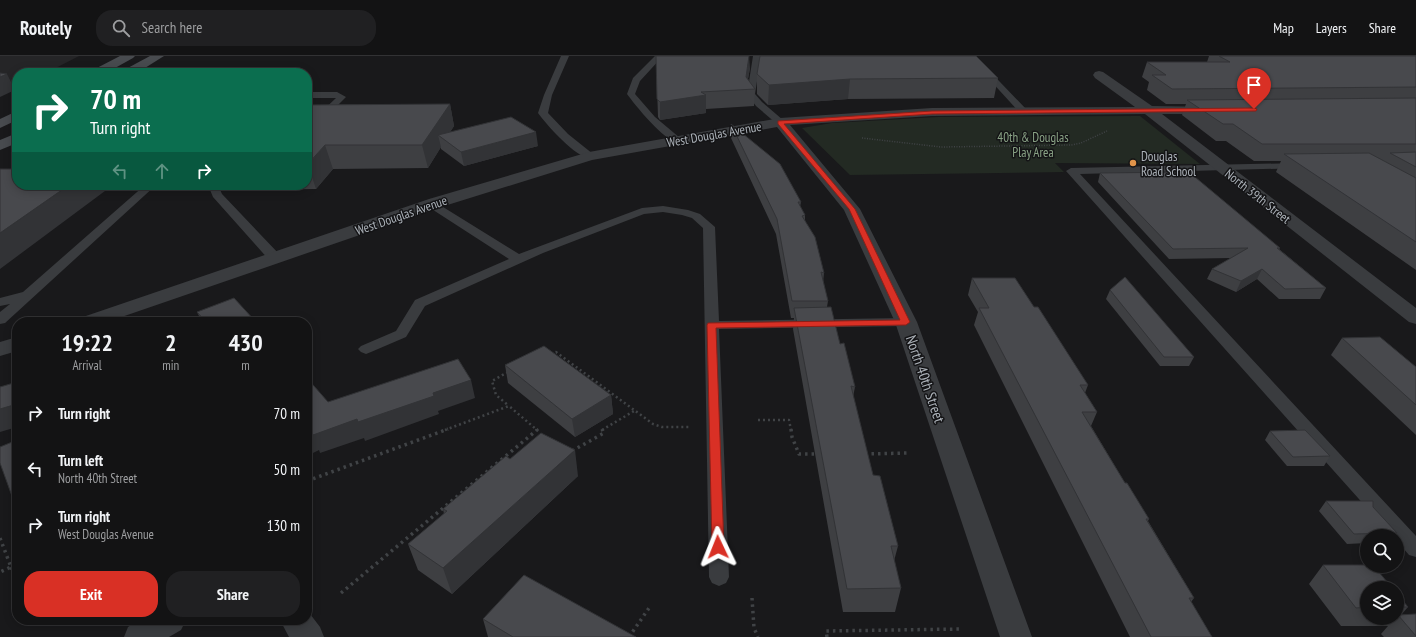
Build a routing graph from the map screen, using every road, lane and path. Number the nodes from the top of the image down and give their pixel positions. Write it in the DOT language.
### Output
graph roads {
  1 [pos="129,56"];
  2 [pos="158,56"];
  3 [pos="565,56"];
  4 [pos="757,56"];
  5 [pos="957,56"];
  6 [pos="658,58"];
  7 [pos="106,68"];
  8 [pos="137,68"];
  9 [pos="1100,75"];
  10 [pos="312,95"];
  11 [pos="1148,110"];
  12 [pos="1227,110"];
  13 [pos="1022,111"];
  14 [pos="12,118"];
  15 [pos="780,122"];
  16 [pos="312,123"];
  17 [pos="0,124"];
  18 [pos="1112,129"];
  19 [pos="858,137"];
  20 [pos="12,140"];
  21 [pos="677,140"];
  22 [pos="0,146"];
  23 [pos="590,156"];
  24 [pos="1221,166"];
  25 [pos="1309,166"];
  26 [pos="145,190"];
  27 [pos="215,190"];
  28 [pos="431,204"];
  29 [pos="275,258"];
  30 [pos="518,259"];
  31 [pos="26,296"];
  32 [pos="0,302"];
  33 [pos="107,317"];
  34 [pos="1416,318"];
  35 [pos="0,320"];
  36 [pos="906,322"];
  37 [pos="712,325"];
  38 [pos="12,345"];
  39 [pos="0,349"];
  40 [pos="366,349"];
  41 [pos="549,355"];
  42 [pos="512,370"];
  43 [pos="509,406"];
  44 [pos="634,411"];
  45 [pos="758,420"];
  46 [pos="715,427"];
  47 [pos="537,430"];
  48 [pos="543,434"];
  49 [pos="570,452"];
  50 [pos="908,453"];
  51 [pos="822,454"];
  52 [pos="861,454"];
  53 [pos="312,479"];
  54 [pos="0,538"];
  55 [pos="1416,549"];
  56 [pos="11,567"];
  57 [pos="0,572"];
  58 [pos="719,577"];
  59 [pos="341,593"];
  60 [pos="752,598"];
  61 [pos="649,608"];
  62 [pos="161,625"];
  63 [pos="300,625"];
  64 [pos="962,629"];
  65 [pos="140,637"];
  66 [pos="308,637"];
  67 [pos="629,637"];
  68 [pos="758,637"];
  69 [pos="827,637"];
  70 [pos="1016,637"];
  1 -- 7 [label="main road"];
  2 -- 8 [label="main road"];
  3 -- 23 [label="lane"];
  4 -- 15 [label="lane"];
  5 -- 13 [label="lane"];
  6 -- 21 [label="lane"];
  9 -- 11 [label="street, North 39th Street"];
  10 -- 16 [label="lane"];
  11 -- 12 [label="street, West Douglas Avenue"];
  11 -- 13 [label="street, West Douglas Avenue"];
  11 -- 24 [label="street, North 39th Street"];
  13 -- 15 [label="street, West Douglas Avenue"];
  14 -- 17 [label="main road"];
  15 -- 21 [label="street, West Douglas Avenue"];
  15 -- 36 [label="street, North 40th Street"];
  18 -- 19 [label="path"];
  20 -- 22 [label="main road"];
  21 -- 23 [label="street, West Douglas Avenue"];
  23 -- 28 [label="street, West Douglas Avenue"];
  24 -- 25 [label="lane"];
  24 -- 34 [label="street, North 39th Street"];
  24 -- 55 [label="lane"];
  26 -- 31 [label="lane"];
  27 -- 29 [label="lane"];
  28 -- 29 [label="street, West Douglas Avenue"];
  28 -- 30 [label="lane"];
  29 -- 33 [label="street, West Douglas Avenue"];
  30 -- 37 [label="lane"];
  30 -- 40 [label="lane"];
  31 -- 32 [label="lane"];
  31 -- 35 [label="lane"];
  36 -- 37 [label="lane"];
  36 -- 70 [label="street, North 40th Street"];
  37 -- 46 [label="lane"];
  38 -- 39 [label="street"];
  41 -- 44 [label="path"];
  42 -- 43 [label="path"];
  43 -- 47 [label="path"];
  43 -- 53 [label="path"];
  44 -- 46 [label="path"];
  44 -- 49 [label="path"];
  45 -- 51 [label="path"];
  46 -- 58 [label="lane"];
  47 -- 48 [label="path"];
  47 -- 59 [label="path"];
  50 -- 52 [label="path"];
  54 -- 56 [label="path"];
  56 -- 57 [label="path"];
  60 -- 68 [label="path"];
  61 -- 67 [label="path"];
  62 -- 65 [label="street"];
  63 -- 66 [label="street"];
  64 -- 69 [label="path"];
}
